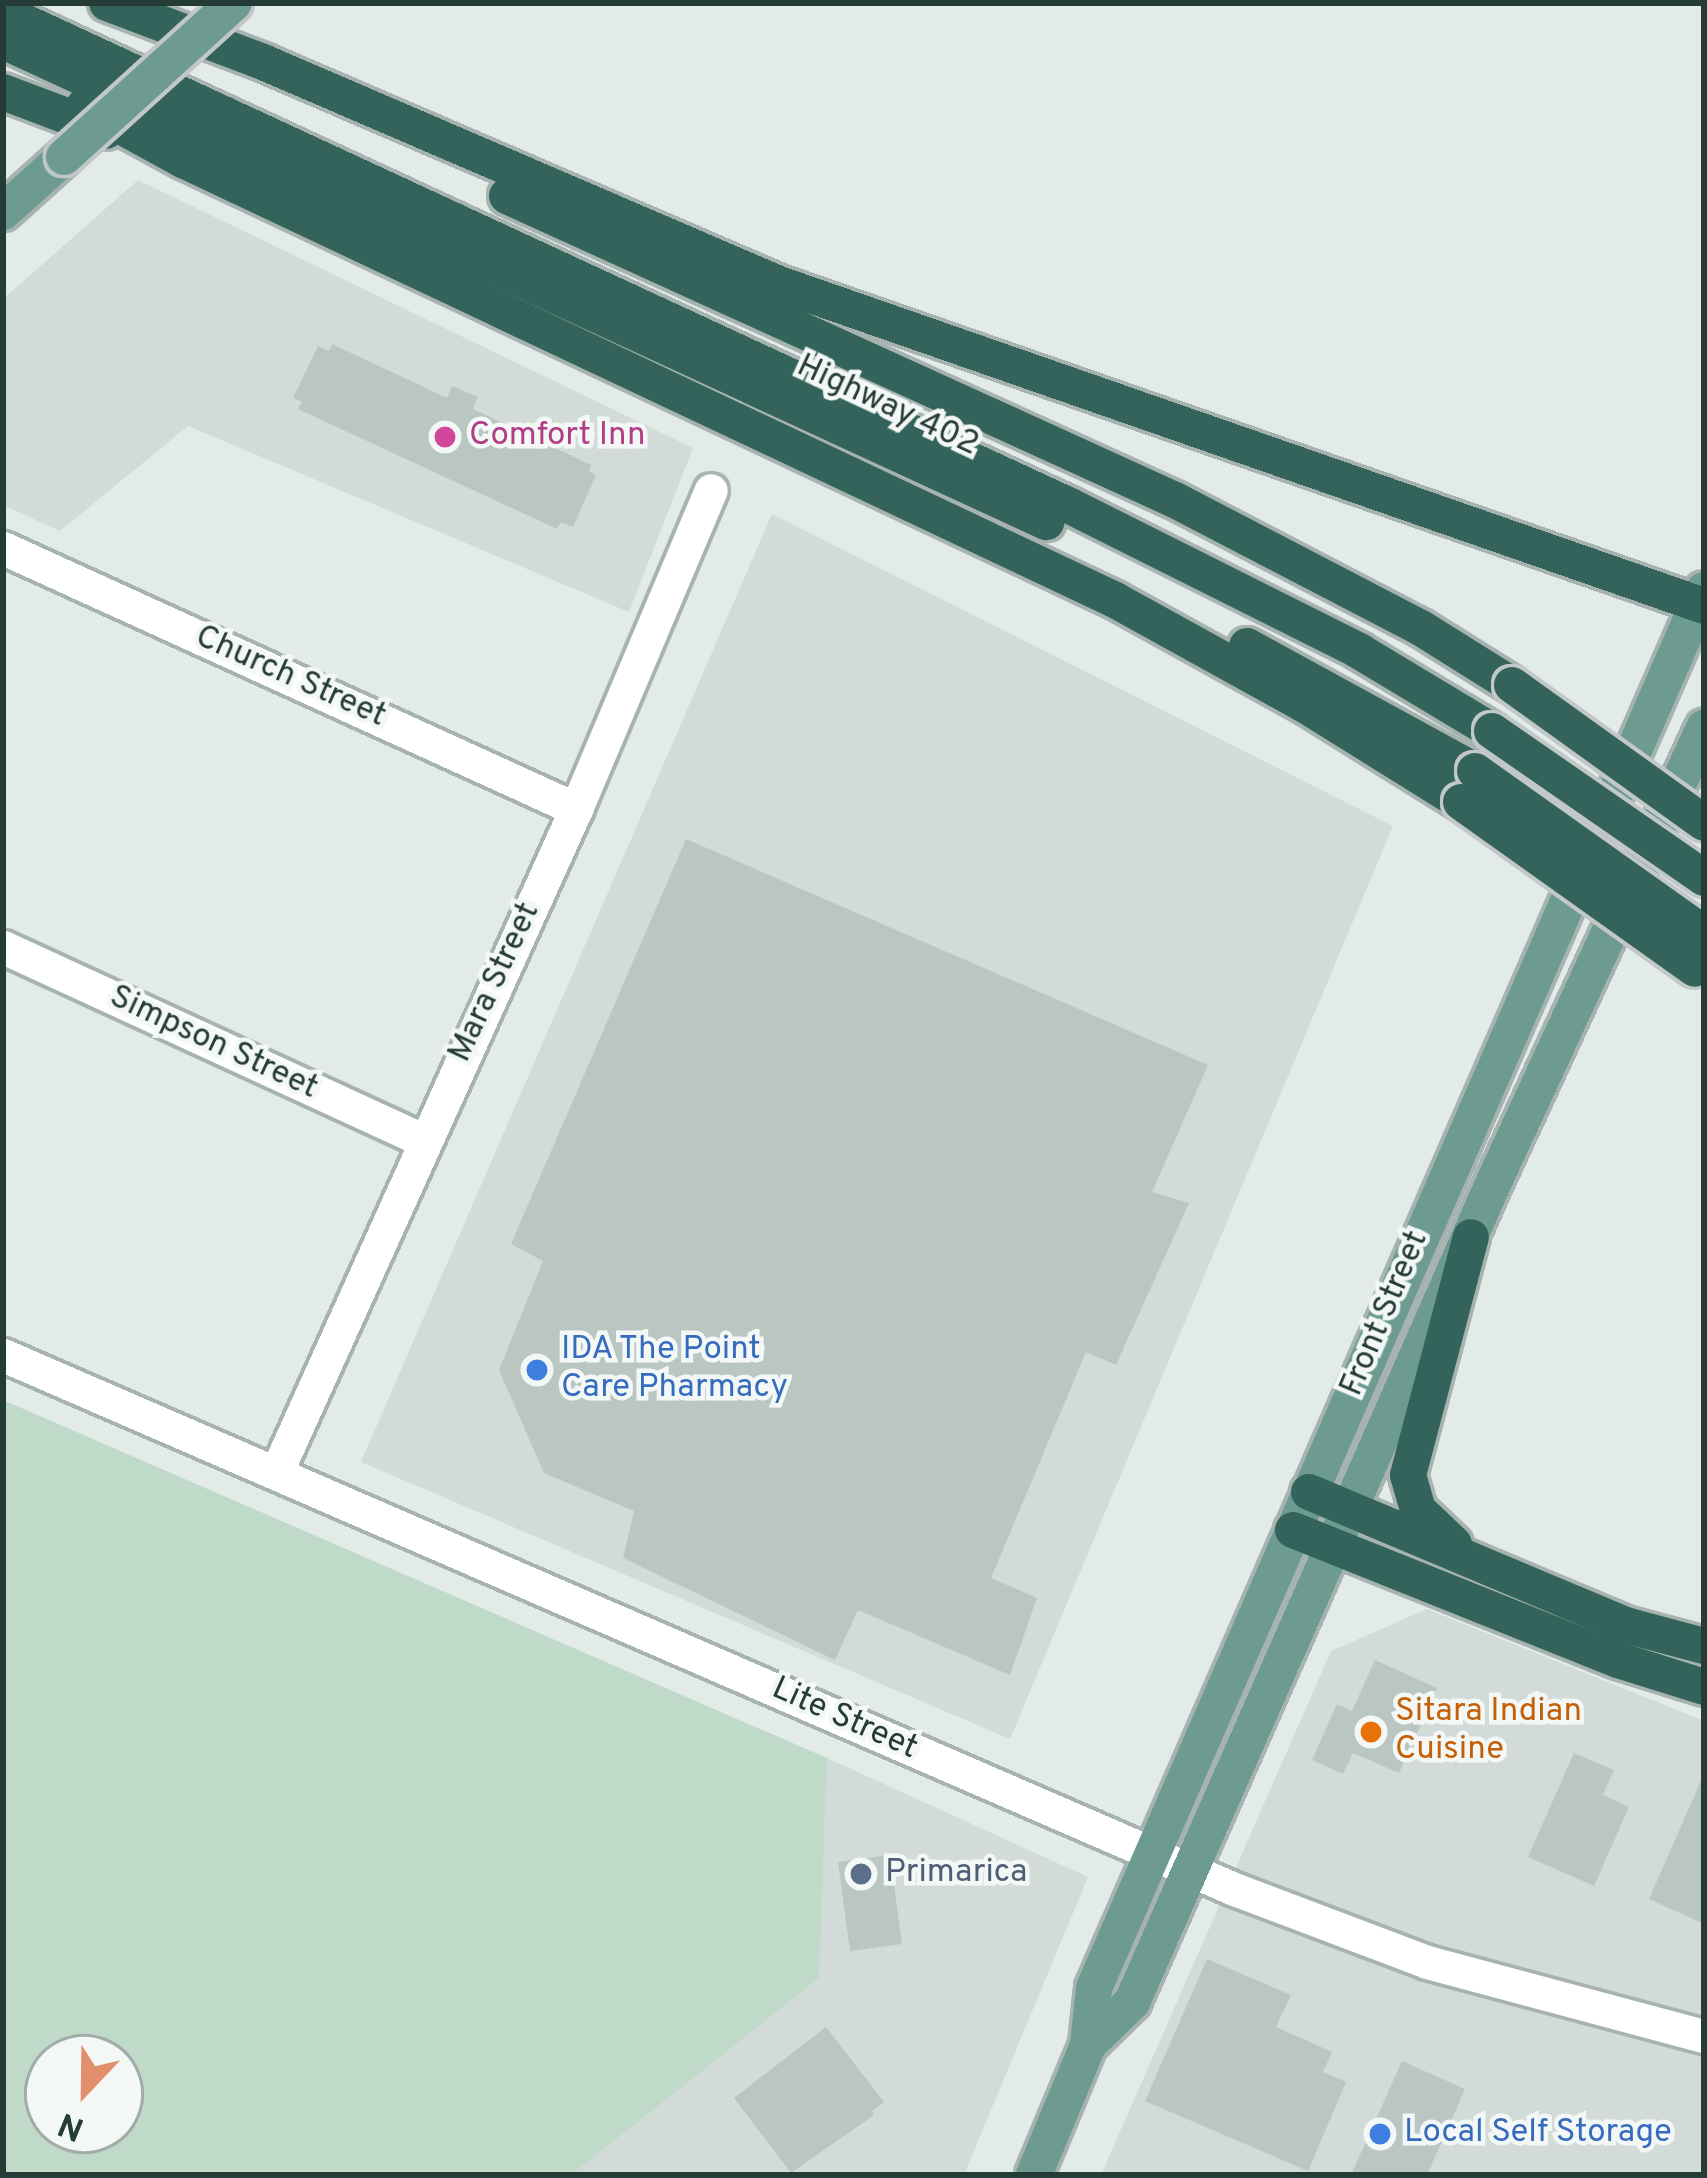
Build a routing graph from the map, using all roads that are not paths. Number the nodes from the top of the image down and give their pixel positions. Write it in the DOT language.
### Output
graph roads {
  1 [pos="90,3"];
  2 [pos="107,3"];
  3 [pos="234,3"];
  4 [pos="3,12"];
  5 [pos="3,41"];
  6 [pos="3,67"];
  7 [pos="3,92"];
  8 [pos="183,160"];
  9 [pos="3,212"];
  10 [pos="711,490"];
  11 [pos="3,548"];
  12 [pos="1702,600"];
  13 [pos="1570,722"];
  14 [pos="1704,728"];
  15 [pos="1478,763"];
  16 [pos="1704,802"];
  17 [pos="576,809"];
  18 [pos="1704,823"];
  19 [pos="1704,878"];
  20 [pos="1704,905"];
  21 [pos="3,947"];
  22 [pos="1701,959"];
  23 [pos="423,1140"];
  24 [pos="1471,1237"];
  25 [pos="3,1355"];
  26 [pos="276,1473"];
  27 [pos="1309,1492"];
  28 [pos="1349,1511"];
  29 [pos="1293,1530"];
  30 [pos="1334,1547"];
  31 [pos="1499,1570"];
  32 [pos="1704,1646"];
  33 [pos="1704,1687"];
  34 [pos="1171,1863"];
  35 [pos="1704,2037"];
  36 [pos="1034,2175"];
  1 -- 13 [label="highway, Highway 402, bridge"];
  2 -- 12 [label="highway"];
  3 -- 9 [label="main road, bridge"];
  4 -- 15 [label="highway"];
  5 -- 15 [label="highway, Highway 402"];
  6 -- 8 [label="highway"];
  7 -- 8 [label="highway"];
  8 -- 15 [label="highway"];
  10 -- 17 [label="street, Mara Street"];
  11 -- 17 [label="street, Church Street"];
  12 -- 27 [label="main road, Front Street"];
  13 -- 16 [label="highway, bridge"];
  13 -- 18 [label="highway, Highway 402, bridge"];
  14 -- 24 [label="main road, Front Street"];
  15 -- 19 [label="highway, bridge"];
  15 -- 20 [label="highway, Highway 402"];
  15 -- 22 [label="highway, bridge"];
  17 -- 23 [label="street, Mara Street"];
  21 -- 23 [label="street, Simpson Street"];
  23 -- 26 [label="street, Mara Street"];
  24 -- 28 [label="main road, Front Street"];
  24 -- 31 [label="highway"];
  25 -- 26 [label="street, Lite Street"];
  26 -- 34 [label="street, Lite Street"];
  27 -- 28 [label="highway"];
  27 -- 29 [label="main road, Front Street"];
  28 -- 30 [label="main road, Front Street"];
  28 -- 31 [label="highway"];
  29 -- 30 [label="highway"];
  29 -- 34 [label="main road, Front Street"];
  30 -- 33 [label="highway"];
  30 -- 34 [label="main road, Front Street"];
  31 -- 32 [label="highway"];
  34 -- 35 [label="street, Lite Street"];
  34 -- 36 [label="main road, Front Street"];
}
